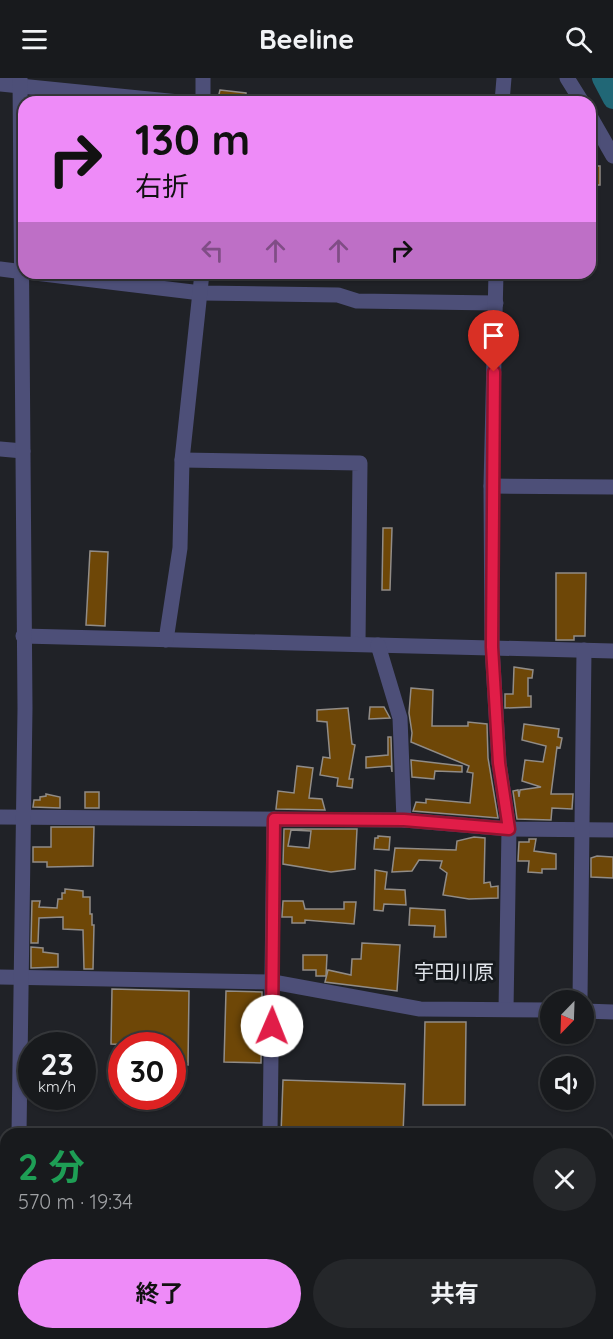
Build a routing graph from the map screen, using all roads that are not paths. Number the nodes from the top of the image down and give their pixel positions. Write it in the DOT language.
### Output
graph roads {
  1 [pos="203,78"];
  2 [pos="504,78"];
  3 [pos="567,78"];
  4 [pos="20,82"];
  5 [pos="0,84"];
  6 [pos="131,96"];
  7 [pos="202,96"];
  8 [pos="502,96"];
  9 [pos="578,96"];
  10 [pos="596,126"];
  11 [pos="613,156"];
  12 [pos="0,269"];
  13 [pos="18,271"];
  14 [pos="27,279"];
  15 [pos="85,279"];
  16 [pos="202,279"];
  17 [pos="496,279"];
  18 [pos="201,293"];
  19 [pos="496,303"];
  20 [pos="0,449"];
  21 [pos="23,451"];
  22 [pos="182,460"];
  23 [pos="491,486"];
  24 [pos="613,487"];
  25 [pos="23,636"];
  26 [pos="166,640"];
  27 [pos="358,644"];
  28 [pos="378,645"];
  29 [pos="492,647"];
  30 [pos="584,650"];
  31 [pos="613,651"];
  32 [pos="0,817"];
  33 [pos="22,817"];
  34 [pos="274,819"];
  35 [pos="404,820"];
  36 [pos="509,829"];
  37 [pos="580,829"];
  38 [pos="613,830"];
  39 [pos="0,977"];
  40 [pos="20,977"];
  41 [pos="273,982"];
  42 [pos="580,990"];
  43 [pos="506,1009"];
  44 [pos="540,1010"];
  45 [pos="594,1011"];
  46 [pos="613,1012"];
  47 [pos="19,1128"];
  48 [pos="270,1128"];
  1 -- 7 [label="street"];
  2 -- 8 [label="street"];
  3 -- 9 [label="street"];
  4 -- 5 [label="street"];
  4 -- 6 [label="street"];
  10 -- 11 [label="street"];
  12 -- 13 [label="street"];
  14 -- 21 [label="street"];
  15 -- 18 [label="street"];
  16 -- 18 [label="street"];
  17 -- 19 [label="street"];
  18 -- 19 [label="street"];
  18 -- 22 [label="street"];
  19 -- 23 [label="street"];
  20 -- 21 [label="street"];
  21 -- 25 [label="street"];
  22 -- 26 [label="street"];
  22 -- 27 [label="street"];
  23 -- 24 [label="street"];
  23 -- 29 [label="street"];
  25 -- 26 [label="street"];
  25 -- 33 [label="street"];
  26 -- 27 [label="street"];
  27 -- 28 [label="street"];
  28 -- 29 [label="street"];
  28 -- 35 [label="street"];
  29 -- 30 [label="street"];
  29 -- 36 [label="street"];
  30 -- 31 [label="street"];
  30 -- 37 [label="street"];
  32 -- 33 [label="street"];
  33 -- 34 [label="street"];
  33 -- 40 [label="street"];
  34 -- 35 [label="street"];
  34 -- 41 [label="street"];
  35 -- 36 [label="street"];
  36 -- 37 [label="street"];
  36 -- 43 [label="street"];
  37 -- 38 [label="street"];
  37 -- 42 [label="street"];
  39 -- 40 [label="street"];
  40 -- 41 [label="street"];
  40 -- 47 [label="street"];
  41 -- 43 [label="street"];
  41 -- 48 [label="street"];
  43 -- 44 [label="street"];
  45 -- 46 [label="street"];
}
